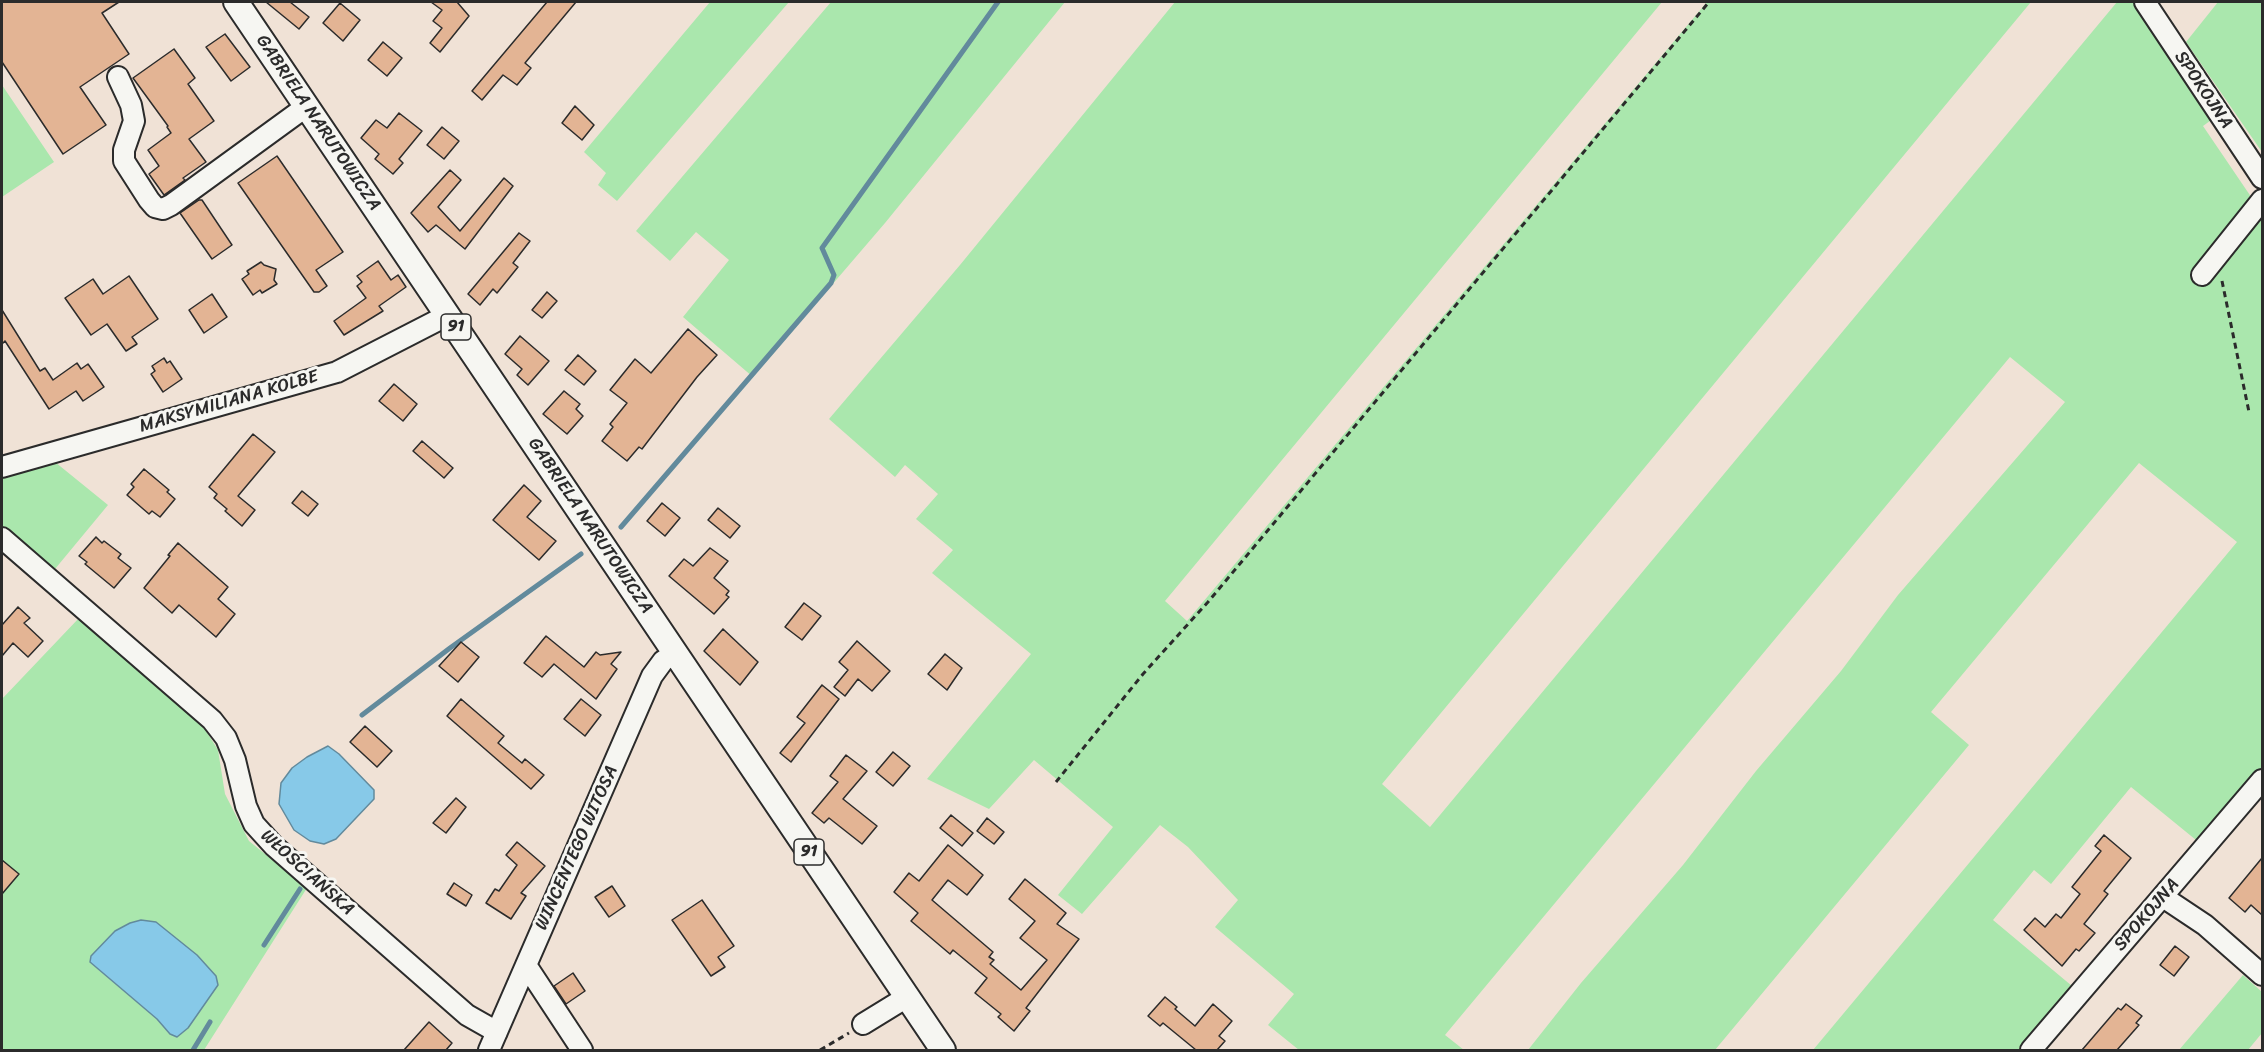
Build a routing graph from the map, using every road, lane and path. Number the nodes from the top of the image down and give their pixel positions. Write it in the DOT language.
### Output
graph roads {
  1 [pos="236,2"];
  2 [pos="1709,2"];
  3 [pos="2145,2"];
  4 [pos="118,77"];
  5 [pos="307,106"];
  6 [pos="2262,178"];
  7 [pos="2262,200"];
  8 [pos="2218,255"];
  9 [pos="2202,275"];
  10 [pos="447,315"];
  11 [pos="2249,412"];
  12 [pos="2,467"];
  13 [pos="2,538"];
  14 [pos="675,653"];
  15 [pos="2262,780"];
  16 [pos="1056,782"];
  17 [pos="2163,897"];
  18 [pos="526,965"];
  19 [pos="2262,975"];
  20 [pos="907,997"];
  21 [pos="863,1024"];
  22 [pos="493,1041"];
  23 [pos="582,1050"];
  24 [pos="820,1050"];
  25 [pos="943,1050"];
  26 [pos="2031,1050"];
  1 -- 5 [label="main road, GABRIELA NARUTOWICZA / 91"];
  2 -- 16 [label="path"];
  3 -- 6 [label="street, SPOKOJNA"];
  4 -- 5 [label="street"];
  5 -- 10 [label="main road, GABRIELA NARUTOWICZA / 91"];
  7 -- 8 [label="street"];
  8 -- 9 [label="street"];
  8 -- 11 [label="path"];
  10 -- 12 [label="street, MAKSYMILIANA KOLBE"];
  10 -- 14 [label="main road, GABRIELA NARUTOWICZA / 91"];
  13 -- 22 [label="street, WŁOŚCIAŃSKA"];
  14 -- 18 [label="street, WINCENTEGO WITOSA"];
  14 -- 20 [label="main road, GABRIELA NARUTOWICZA / 91"];
  15 -- 17 [label="street, SPOKOJNA"];
  17 -- 19 [label="street"];
  17 -- 26 [label="street, SPOKOJNA"];
  18 -- 22 [label="street, WINCENTEGO WITOSA"];
  18 -- 23 [label="street"];
  20 -- 21 [label="street"];
  20 -- 25 [label="main road, GABRIELA NARUTOWICZA / 91"];
  21 -- 24 [label="path"];
}
